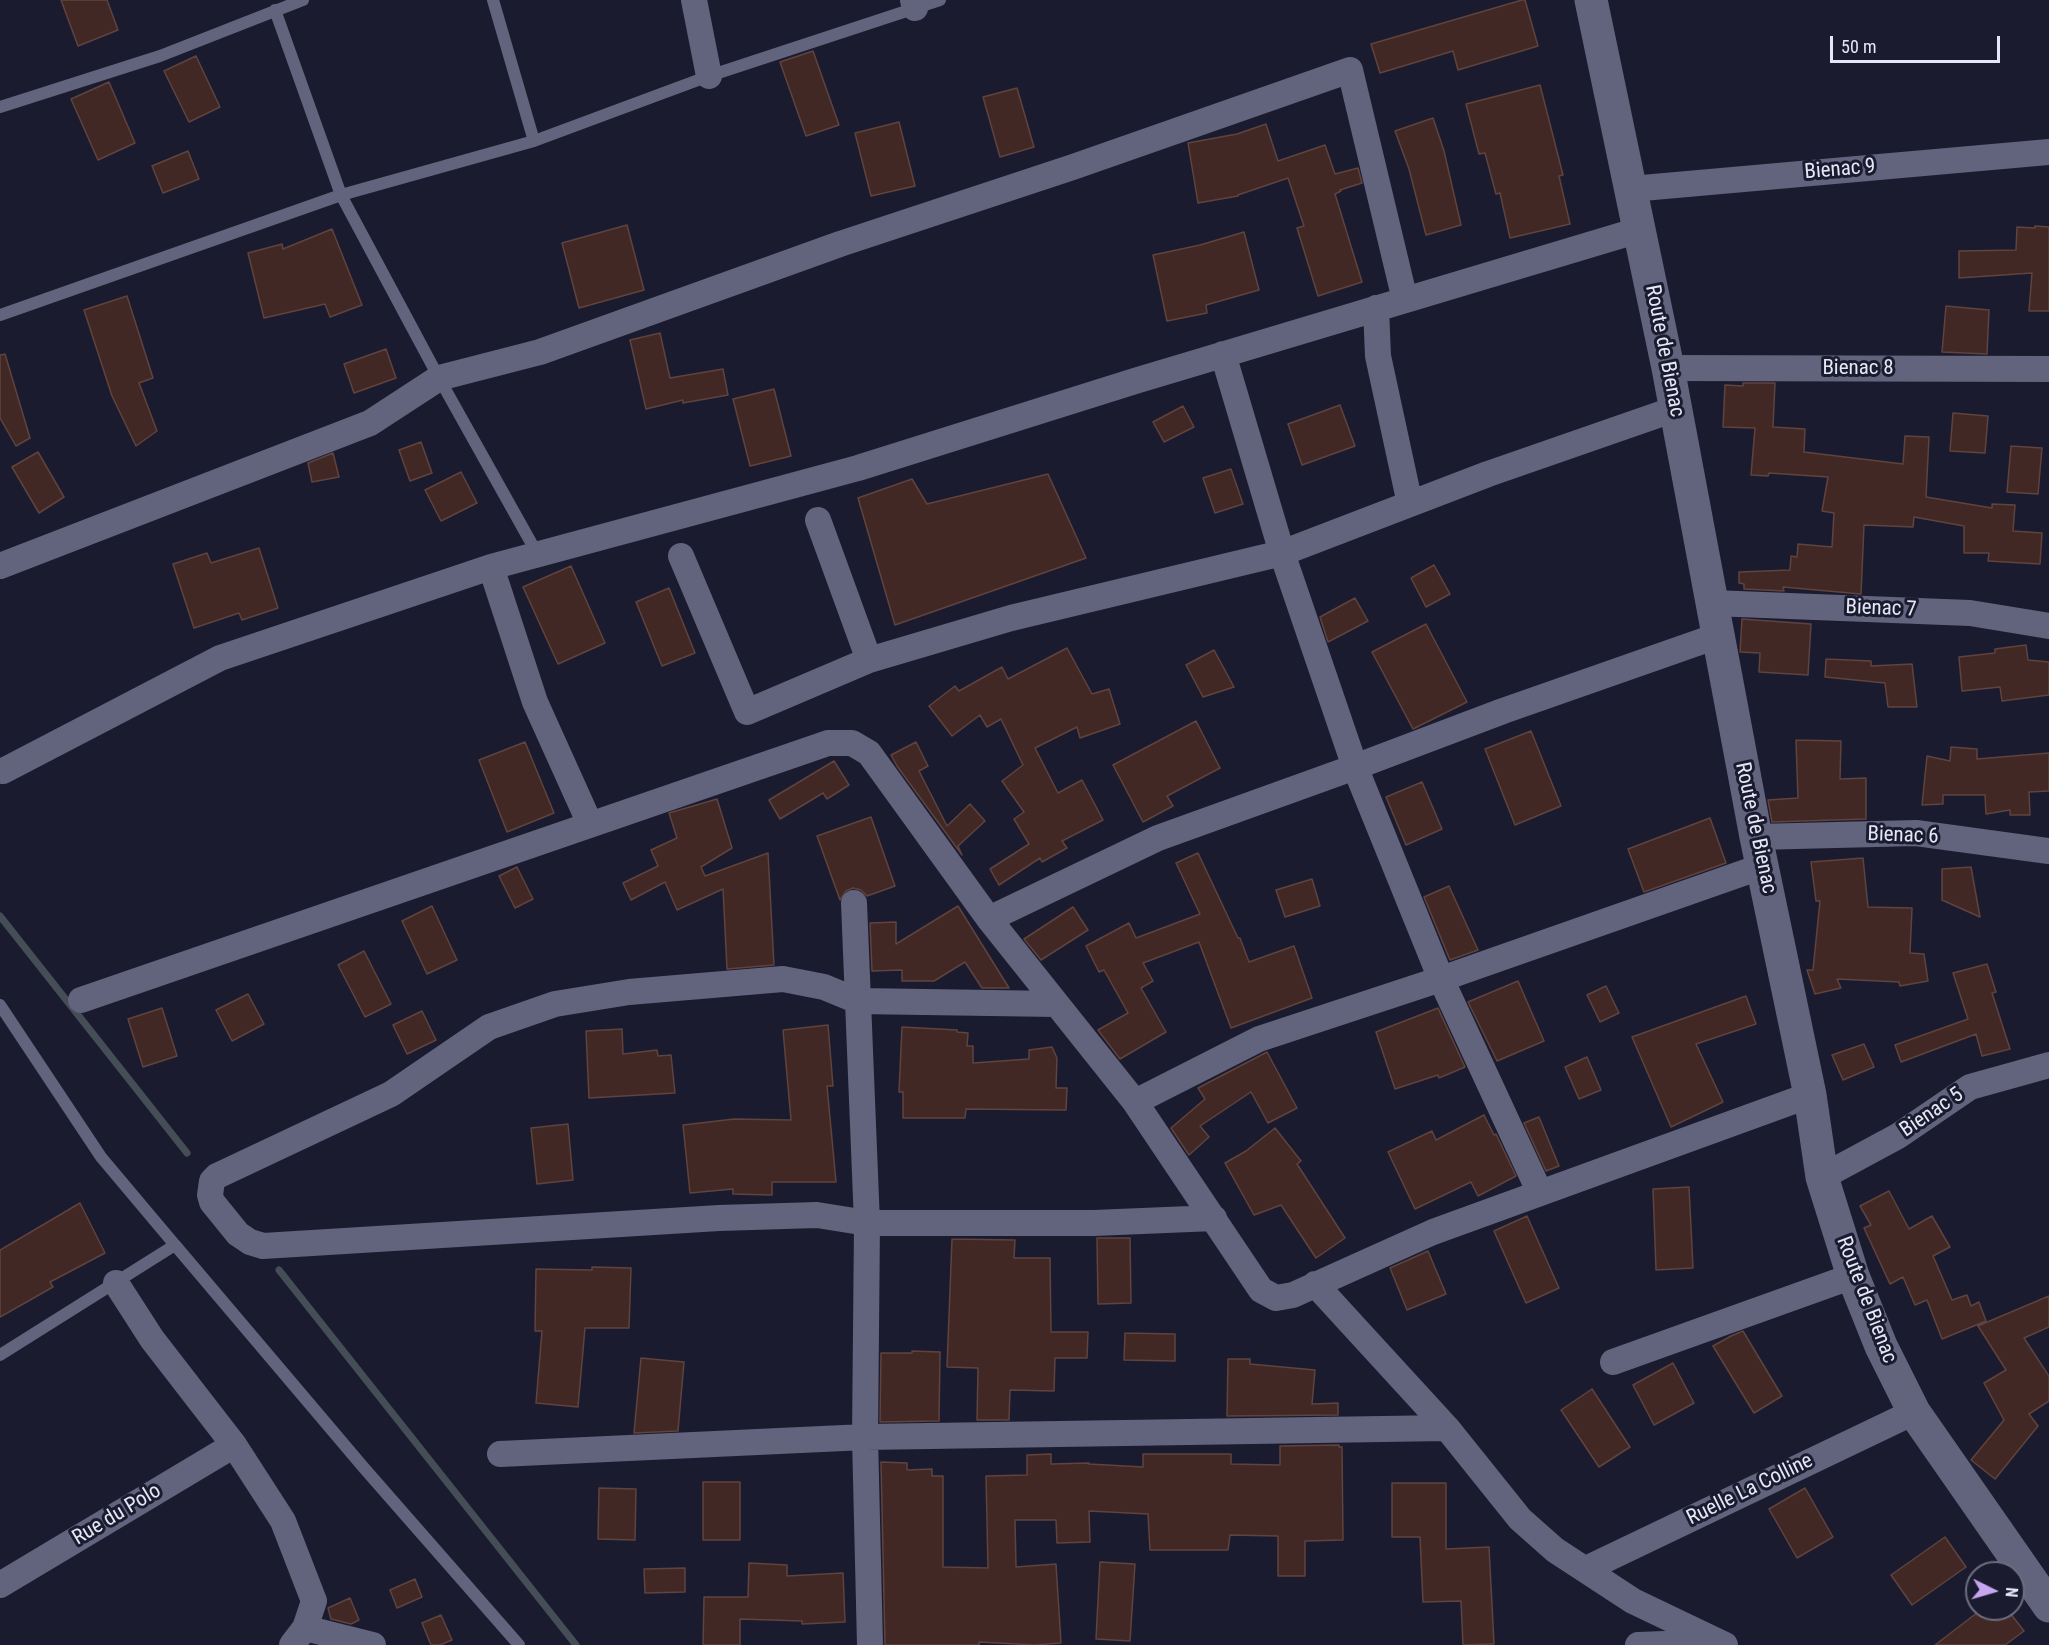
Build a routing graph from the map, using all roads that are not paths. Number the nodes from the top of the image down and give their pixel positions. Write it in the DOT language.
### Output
graph roads {
  1 [pos="303,0"];
  2 [pos="493,0"];
  3 [pos="694,0"];
  4 [pos="940,0"];
  5 [pos="1591,0"];
  6 [pos="914,4"];
  7 [pos="275,10"];
  8 [pos="709,76"];
  9 [pos="0,107"];
  10 [pos="534,141"];
  11 [pos="2049,152"];
  12 [pos="1630,189"];
  13 [pos="341,195"];
  14 [pos="1639,230"];
  15 [pos="1405,300"];
  16 [pos="1376,308"];
  17 [pos="0,315"];
  18 [pos="1223,354"];
  19 [pos="1668,368"];
  20 [pos="2049,369"];
  21 [pos="439,378"];
  22 [pos="1676,409"];
  23 [pos="1410,504"];
  24 [pos="819,520"];
  25 [pos="1282,553"];
  26 [pos="538,555"];
  27 [pos="681,556"];
  28 [pos="0,566"];
  29 [pos="491,567"];
  30 [pos="1712,603"];
  31 [pos="2049,626"];
  32 [pos="1717,636"];
  33 [pos="869,660"];
  34 [pos="1355,767"];
  35 [pos="3,771"];
  36 [pos="590,824"];
  37 [pos="2049,850"];
  38 [pos="1759,851"];
  39 [pos="854,903"];
  40 [pos="990,919"];
  41 [pos="1441,979"];
  42 [pos="81,1000"];
  43 [pos="858,1001"];
  44 [pos="1056,1004"];
  45 [pos="0,1005"];
  46 [pos="2049,1065"];
  47 [pos="1810,1095"];
  48 [pos="1135,1102"];
  49 [pos="1822,1177"];
  50 [pos="1540,1193"];
  51 [pos="1214,1218"];
  52 [pos="867,1223"];
  53 [pos="175,1245"];
  54 [pos="1853,1276"];
  55 [pos="116,1283"];
  56 [pos="1315,1284"];
  57 [pos="0,1355"];
  58 [pos="1613,1362"];
  59 [pos="1914,1412"];
  60 [pos="1447,1428"];
  61 [pos="865,1437"];
  62 [pos="234,1445"];
  63 [pos="500,1454"];
  64 [pos="1586,1569"];
  65 [pos="0,1585"];
  66 [pos="2047,1598"];
  67 [pos="299,1636"];
  68 [pos="1723,1644"];
  69 [pos="373,1645"];
  70 [pos="519,1645"];
  71 [pos="870,1645"];
  72 [pos="1638,1645"];
  1 -- 7 [label="lane"];
  2 -- 10 [label="lane"];
  3 -- 8 [label="street"];
  4 -- 6 [label="lane"];
  5 -- 12 [label="main road, Route de Bienac"];
  6 -- 8 [label="lane"];
  7 -- 9 [label="lane"];
  7 -- 13 [label="lane"];
  8 -- 10 [label="lane"];
  10 -- 13 [label="lane"];
  11 -- 12 [label="street, Bienac 9"];
  12 -- 14 [label="main road, Route de Bienac"];
  13 -- 17 [label="lane"];
  13 -- 21 [label="lane"];
  14 -- 15 [label="street"];
  14 -- 19 [label="main road, Route de Bienac"];
  15 -- 16 [label="street"];
  15 -- 21 [label="street"];
  16 -- 18 [label="street"];
  16 -- 23 [label="street"];
  18 -- 25 [label="street"];
  18 -- 26 [label="street"];
  19 -- 20 [label="street, Bienac 8"];
  19 -- 22 [label="main road, Route de Bienac"];
  21 -- 26 [label="lane"];
  21 -- 28 [label="street"];
  22 -- 23 [label="street"];
  22 -- 30 [label="main road, Route de Bienac"];
  23 -- 25 [label="street"];
  24 -- 33 [label="street"];
  25 -- 33 [label="street"];
  25 -- 34 [label="street"];
  26 -- 29 [label="street"];
  27 -- 33 [label="street"];
  29 -- 35 [label="street"];
  29 -- 36 [label="street"];
  30 -- 31 [label="street, Bienac 7"];
  30 -- 32 [label="main road, Route de Bienac"];
  32 -- 34 [label="street"];
  32 -- 38 [label="main road, Route de Bienac"];
  34 -- 40 [label="street"];
  34 -- 41 [label="street"];
  36 -- 40 [label="street"];
  36 -- 42 [label="street"];
  37 -- 38 [label="street, Bienac 6"];
  38 -- 41 [label="street, Bienac 6"];
  38 -- 47 [label="main road, Route de Bienac"];
  39 -- 43 [label="street"];
  40 -- 44 [label="street"];
  41 -- 48 [label="street, Bienac 6"];
  41 -- 50 [label="street"];
  43 -- 44 [label="street"];
  43 -- 52 [label="street"];
  43 -- 52 [label="street"];
  44 -- 48 [label="street"];
  45 -- 53 [label="lane"];
  46 -- 49 [label="street, Bienac 5"];
  47 -- 49 [label="main road, Route de Bienac"];
  47 -- 50 [label="street"];
  48 -- 51 [label="street"];
  49 -- 54 [label="main road, Route de Bienac"];
  50 -- 56 [label="street"];
  51 -- 52 [label="street"];
  51 -- 56 [label="street"];
  52 -- 61 [label="street"];
  53 -- 55 [label="lane"];
  53 -- 70 [label="lane"];
  54 -- 58 [label="street"];
  54 -- 59 [label="main road, Route de Bienac"];
  55 -- 57 [label="lane"];
  55 -- 62 [label="street"];
  56 -- 60 [label="street"];
  59 -- 64 [label="street, Ruelle La Colline"];
  59 -- 66 [label="main road, Route de Bienac"];
  60 -- 61 [label="street"];
  60 -- 64 [label="street"];
  61 -- 63 [label="street"];
  61 -- 71 [label="street"];
  62 -- 65 [label="street, Rue du Polo"];
  62 -- 67 [label="street"];
  64 -- 68 [label="street"];
  67 -- 69 [label="street"];
  68 -- 72 [label="street"];
}
